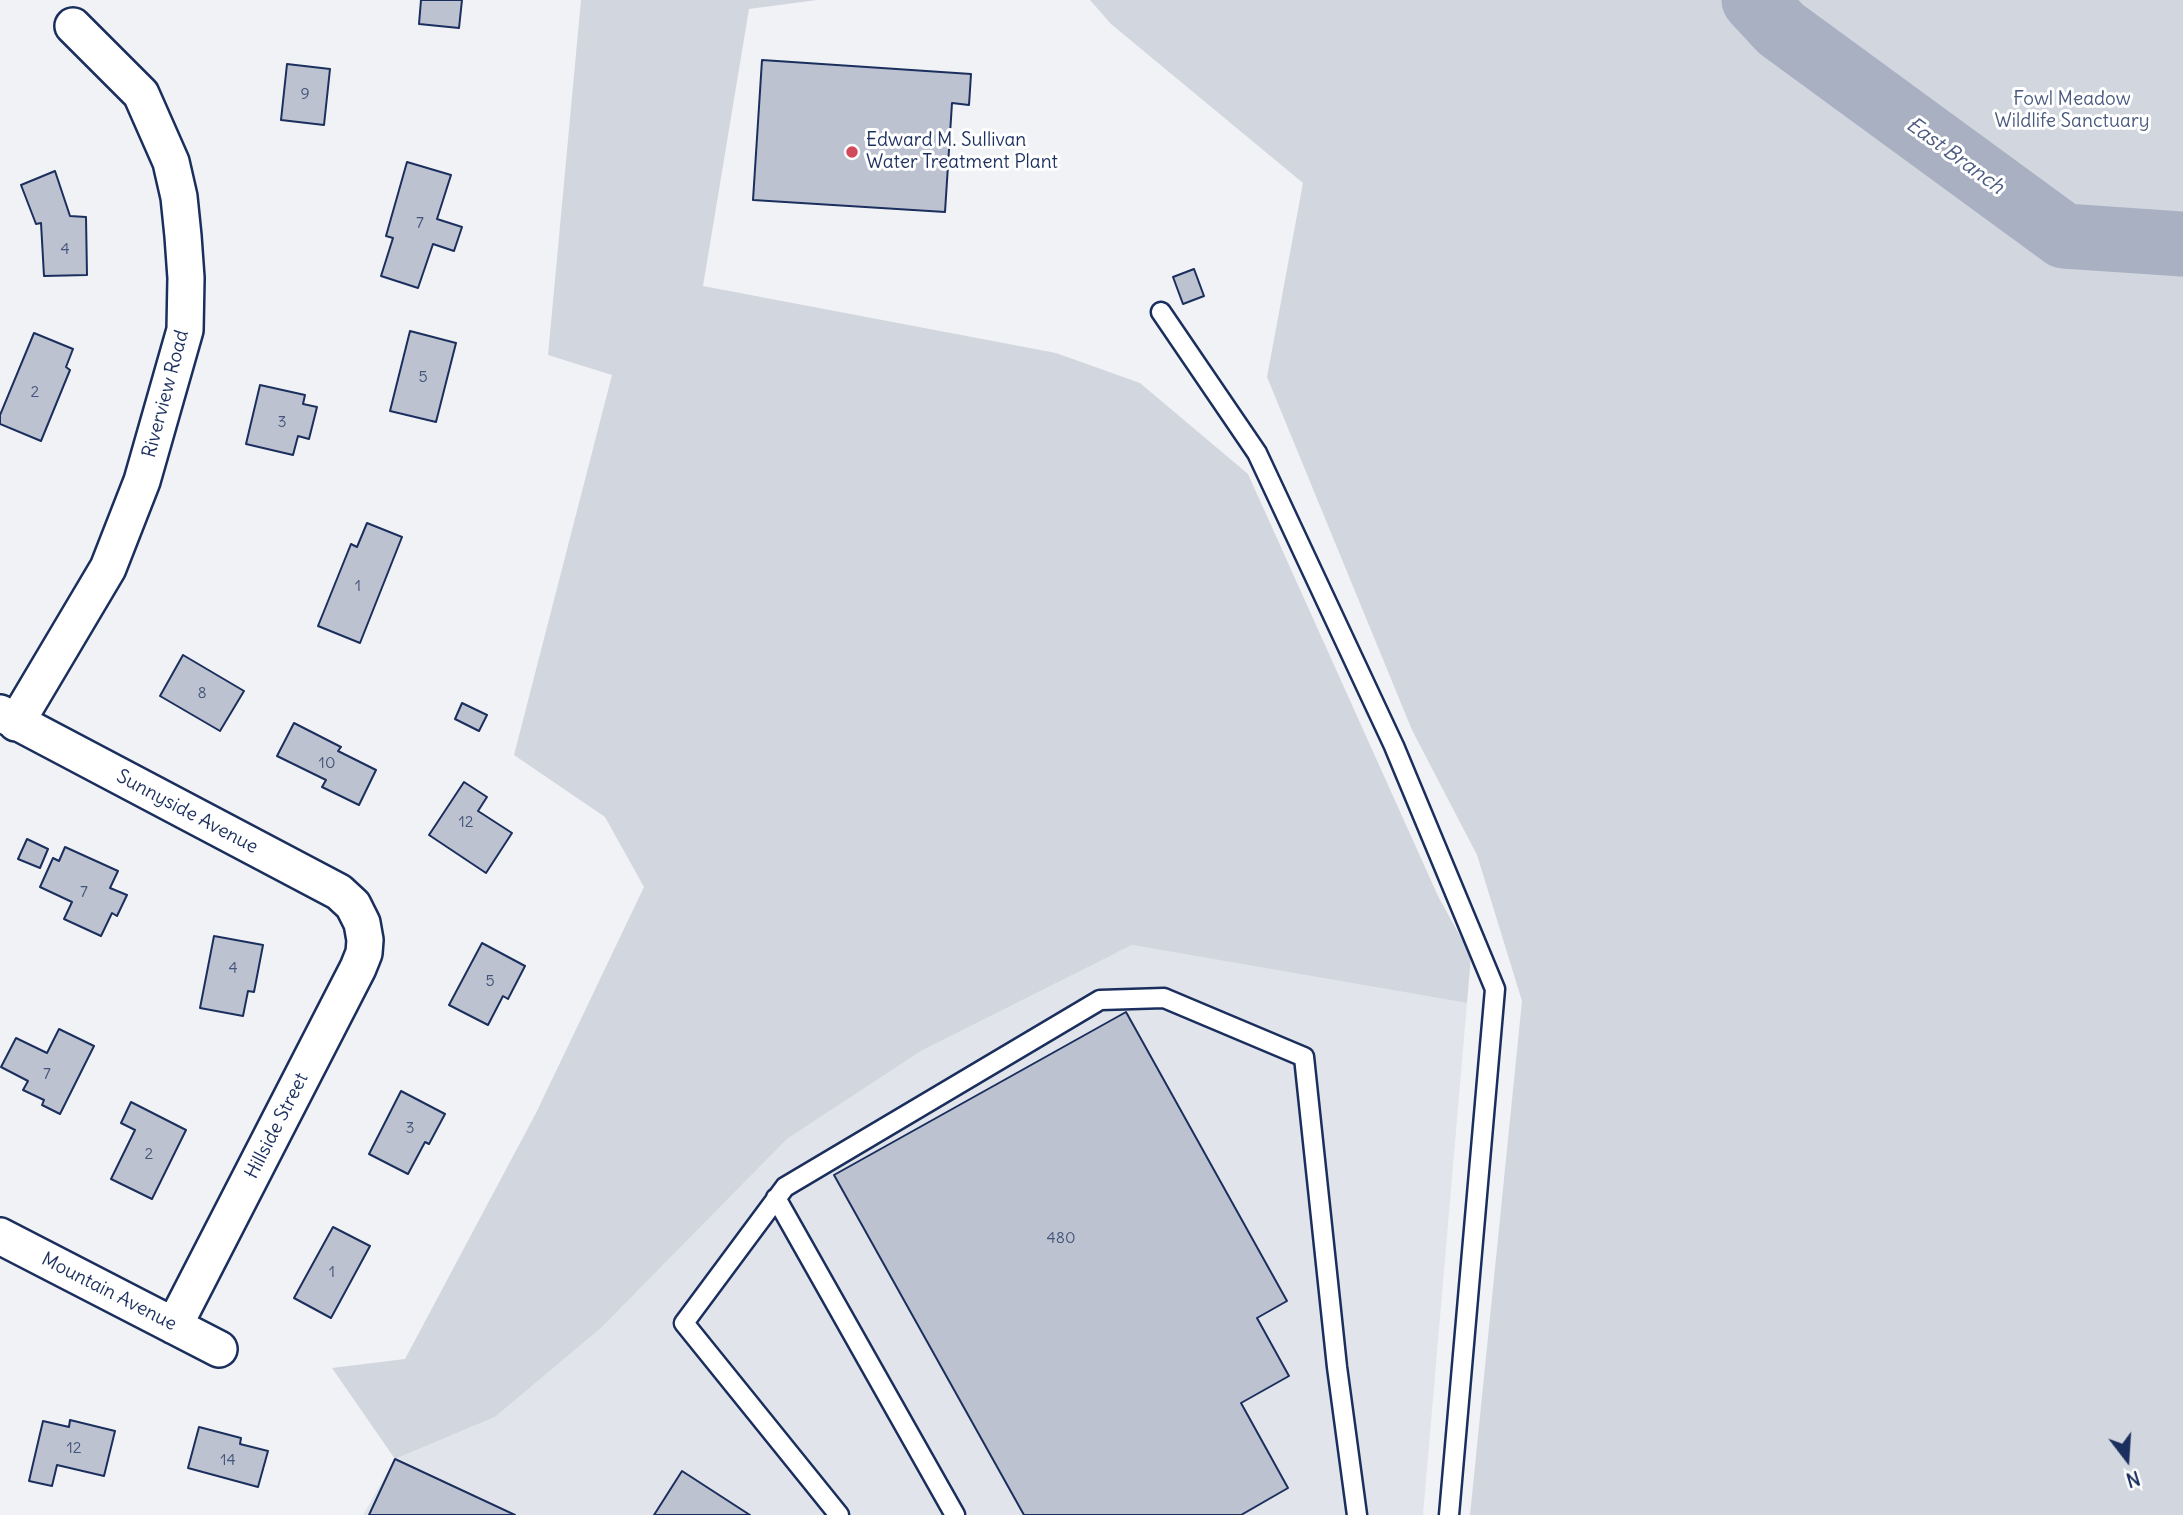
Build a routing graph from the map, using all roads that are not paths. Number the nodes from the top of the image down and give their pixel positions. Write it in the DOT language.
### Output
graph roads {
  1 [pos="73,26"];
  2 [pos="1161,312"];
  3 [pos="8,718"];
  4 [pos="362,922"];
  5 [pos="776,1198"];
  6 [pos="0,1236"];
  7 [pos="174,1326"];
  8 [pos="219,1349"];
  9 [pos="839,1515"];
  10 [pos="955,1515"];
  11 [pos="1357,1515"];
  12 [pos="1449,1515"];
  1 -- 3 [label="street, Riverview Road"];
  2 -- 12 [label="lane"];
  3 -- 4 [label="street, Sunnyside Avenue"];
  4 -- 7 [label="street, Hillside Street"];
  5 -- 9 [label="lane"];
  5 -- 10 [label="lane"];
  5 -- 11 [label="lane"];
  6 -- 7 [label="street, Mountain Avenue"];
  7 -- 8 [label="street, Mountain Avenue"];
}
